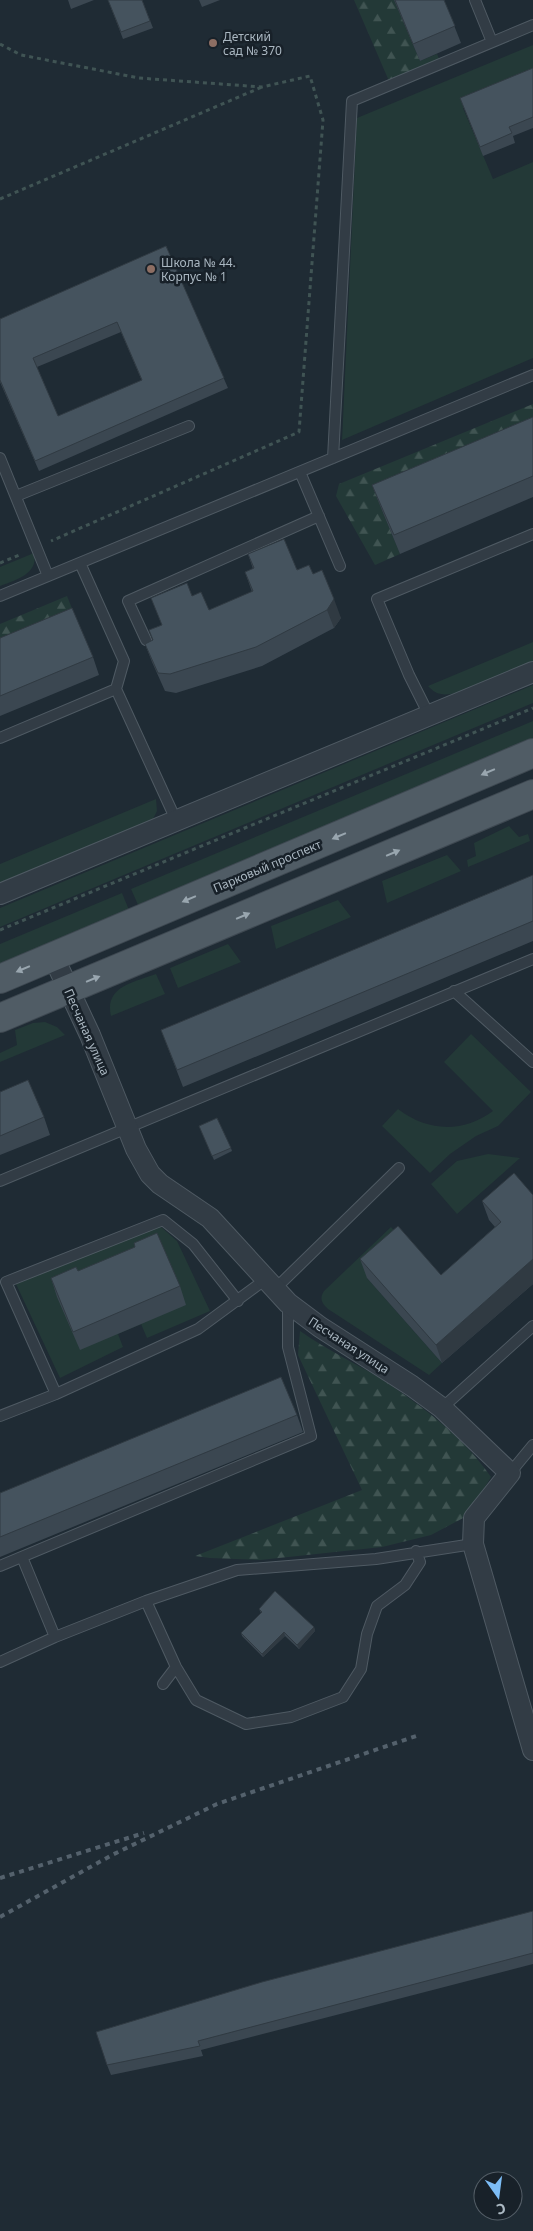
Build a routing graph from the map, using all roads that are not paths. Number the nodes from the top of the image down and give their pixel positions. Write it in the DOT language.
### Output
graph roads {
  1 [pos="475,0"];
  2 [pos="533,25"];
  3 [pos="492,42"];
  4 [pos="533,375"];
  5 [pos="189,426"];
  6 [pos="0,458"];
  7 [pos="333,458"];
  8 [pos="300,472"];
  9 [pos="16,496"];
  10 [pos="319,516"];
  11 [pos="533,534"];
  12 [pos="80,563"];
  13 [pos="340,566"];
  14 [pos="48,576"];
  15 [pos="0,596"];
  16 [pos="146,640"];
  17 [pos="533,672"];
  18 [pos="116,689"];
  19 [pos="429,716"];
  20 [pos="0,738"];
  21 [pos="533,753"];
  22 [pos="533,794"];
  23 [pos="176,820"];
  24 [pos="0,894"];
  25 [pos="53,956"];
  26 [pos="533,959"];
  27 [pos="0,979"];
  28 [pos="68,989"];
  29 [pos="454,992"];
  30 [pos="0,1018"];
  31 [pos="533,1062"];
  32 [pos="127,1127"];
  33 [pos="399,1168"];
  34 [pos="0,1181"];
  35 [pos="276,1290"];
  36 [pos="238,1301"];
  37 [pos="533,1326"];
  38 [pos="56,1394"];
  39 [pos="442,1408"];
  40 [pos="0,1416"];
  41 [pos="533,1445"];
  42 [pos="510,1472"];
  43 [pos="473,1544"];
  44 [pos="416,1551"];
  45 [pos="22,1557"];
  46 [pos="0,1566"];
  47 [pos="146,1601"];
  48 [pos="55,1637"];
  49 [pos="0,1662"];
  50 [pos="176,1667"];
  51 [pos="163,1684"];
  52 [pos="533,1750"];
  1 -- 3 [label="lane"];
  2 -- 3 [label="lane"];
  3 -- 7 [label="lane"];
  4 -- 7 [label="lane"];
  5 -- 9 [label="lane"];
  6 -- 9 [label="lane"];
  7 -- 8 [label="lane"];
  8 -- 10 [label="lane"];
  8 -- 12 [label="lane"];
  9 -- 14 [label="lane"];
  10 -- 13 [label="lane"];
  10 -- 16 [label="lane"];
  11 -- 19 [label="lane"];
  12 -- 14 [label="lane"];
  12 -- 18 [label="lane"];
  14 -- 15 [label="lane"];
  17 -- 19 [label="street"];
  18 -- 20 [label="lane"];
  18 -- 23 [label="lane"];
  19 -- 23 [label="street"];
  21 -- 25 [label="main road, Парковый проспект, one-way"];
  28 -- 22 [label="main road, one-way"];
  23 -- 24 [label="street"];
  25 -- 27 [label="main road, Парковый проспект, one-way"];
  25 -- 28 [label="street, Песчаная улица"];
  26 -- 29 [label="lane"];
  28 -- 30 [label="main road"];
  28 -- 32 [label="street, Песчаная улица"];
  29 -- 31 [label="lane"];
  29 -- 32 [label="lane"];
  32 -- 34 [label="lane"];
  32 -- 35 [label="street, Песчаная улица"];
  33 -- 35 [label="lane"];
  35 -- 36 [label="lane"];
  35 -- 39 [label="street, Песчаная улица"];
  35 -- 45 [label="lane"];
  36 -- 38 [label="lane"];
  36 -- 38 [label="lane"];
  37 -- 39 [label="lane"];
  38 -- 40 [label="lane"];
  39 -- 42 [label="street, Песчаная улица"];
  41 -- 42 [label="lane"];
  42 -- 43 [label="street"];
  43 -- 44 [label="lane"];
  43 -- 52 [label="street"];
  44 -- 47 [label="lane"];
  44 -- 50 [label="lane"];
  45 -- 46 [label="lane"];
  45 -- 48 [label="lane"];
  47 -- 48 [label="lane"];
  47 -- 50 [label="lane"];
  48 -- 49 [label="lane"];
  50 -- 51 [label="lane"];
}
